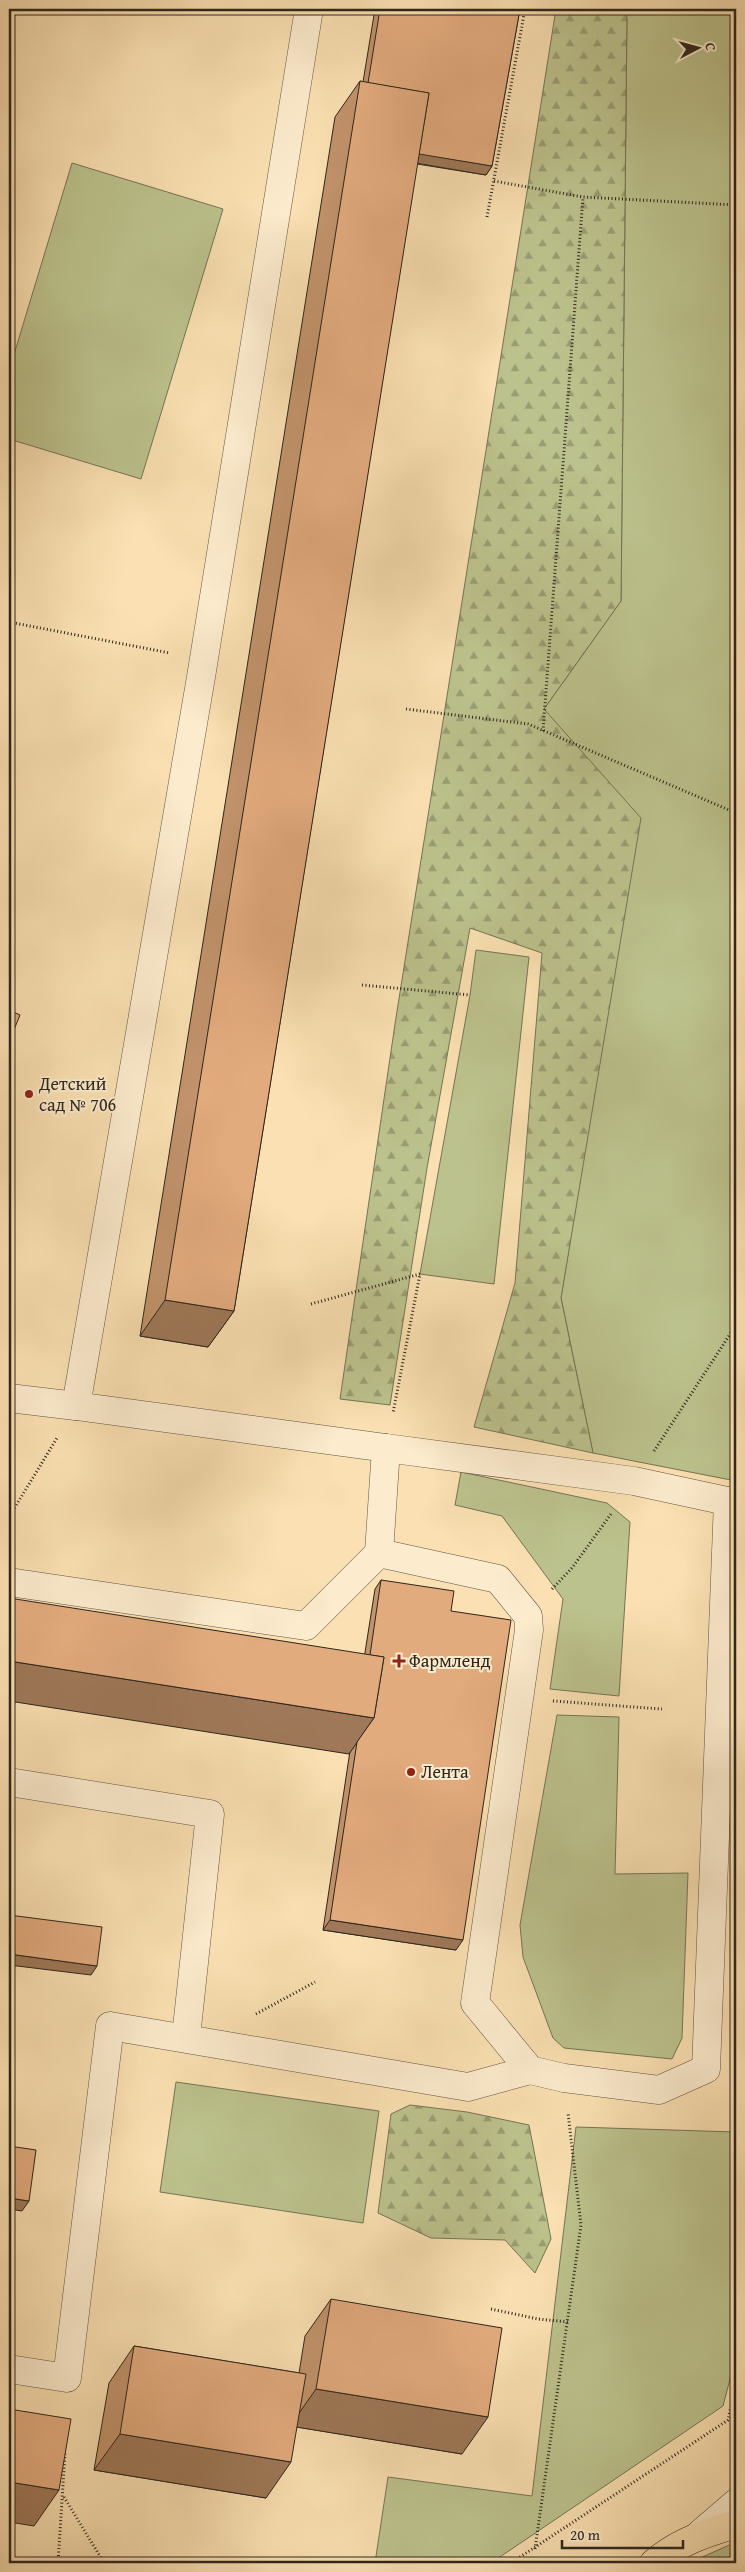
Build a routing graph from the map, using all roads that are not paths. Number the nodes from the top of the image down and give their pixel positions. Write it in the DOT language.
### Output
graph roads {
  1 [pos="309,9"];
  2 [pos="9,1398"];
  3 [pos="76,1406"];
  4 [pos="386,1448"];
  5 [pos="732,1502"];
  6 [pos="378,1553"];
  7 [pos="9,1582"];
  8 [pos="9,1782"];
  9 [pos="195,2039"];
  10 [pos="530,2070"];
  11 [pos="9,2369"];
  12 [pos="736,2503"];
  13 [pos="736,2524"];
  14 [pos="700,2534"];
  15 [pos="654,2563"];
  1 -- 3 [label="street"];
  2 -- 3 [label="street"];
  3 -- 4 [label="street"];
  4 -- 5 [label="street"];
  4 -- 6 [label="street"];
  5 -- 10 [label="street"];
  6 -- 7 [label="street"];
  6 -- 10 [label="street"];
  8 -- 9 [label="street"];
  9 -- 10 [label="street"];
  9 -- 11 [label="street"];
  12 -- 14 [label="street"];
  13 -- 14 [label="main road"];
  14 -- 15 [label="main road"];
}
